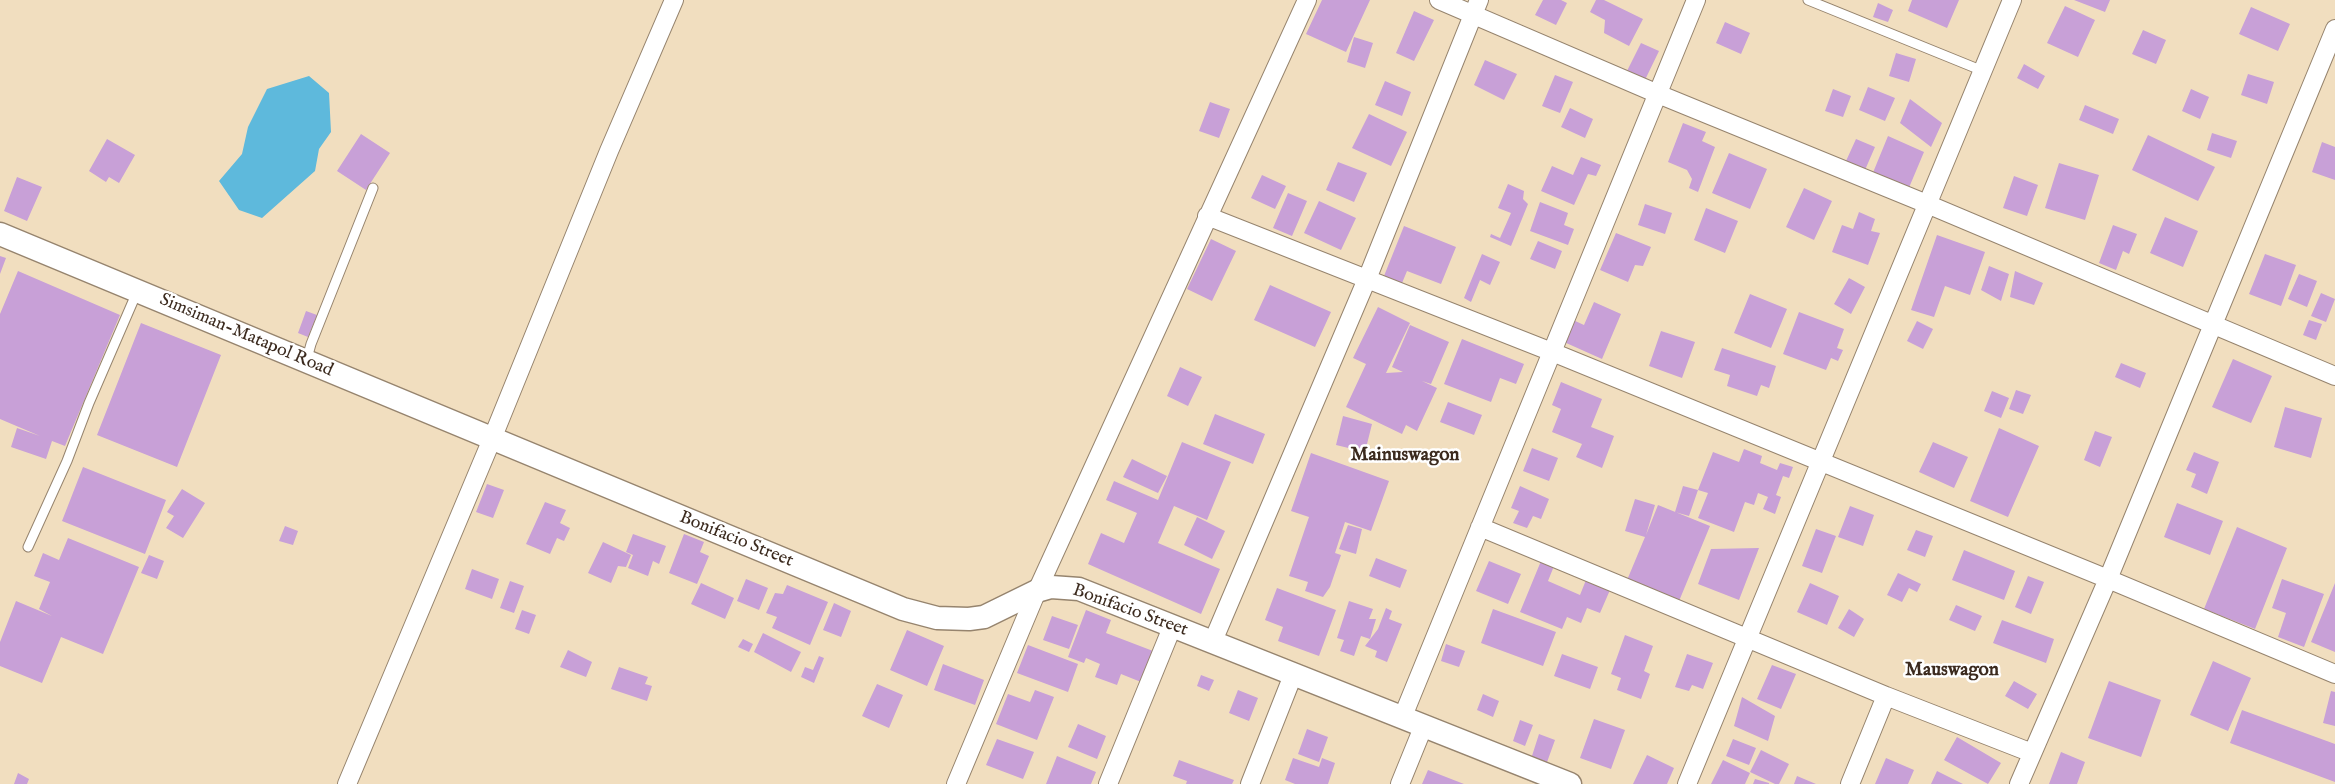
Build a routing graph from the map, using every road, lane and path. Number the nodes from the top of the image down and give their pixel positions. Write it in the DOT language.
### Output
graph roads {
  1 [pos="674,0"];
  2 [pos="1307,0"];
  3 [pos="1439,0"];
  4 [pos="1696,0"];
  5 [pos="1808,0"];
  6 [pos="2012,0"];
  7 [pos="1476,7"];
  8 [pos="2335,29"];
  9 [pos="1983,71"];
  10 [pos="1658,94"];
  11 [pos="373,188"];
  12 [pos="1928,204"];
  13 [pos="1207,216"];
  14 [pos="0,234"];
  15 [pos="1367,279"];
  16 [pos="138,290"];
  17 [pos="2213,325"];
  18 [pos="1552,352"];
  19 [pos="306,362"];
  20 [pos="2335,376"];
  21 [pos="492,439"];
  22 [pos="1821,462"];
  23 [pos="1480,527"];
  24 [pos="28,547"];
  25 [pos="2108,579"];
  26 [pos="1037,591"];
  27 [pos="1174,625"];
  28 [pos="1748,638"];
  29 [pos="1213,641"];
  30 [pos="1293,674"];
  31 [pos="2335,674"];
  32 [pos="1886,696"];
  33 [pos="1403,716"];
  34 [pos="1424,725"];
  35 [pos="2032,753"];
  36 [pos="1545,779"];
  37 [pos="347,784"];
  38 [pos="956,784"];
  39 [pos="1108,784"];
  40 [pos="1250,784"];
  41 [pos="1400,784"];
  42 [pos="1570,784"];
  43 [pos="1687,784"];
  44 [pos="1850,784"];
  45 [pos="2019,784"];
  1 -- 21 [label="street"];
  2 -- 13 [label="street"];
  3 -- 7 [label="street"];
  4 -- 10 [label="street"];
  5 -- 9 [label="lane"];
  6 -- 9 [label="street"];
  7 -- 10 [label="street"];
  7 -- 15 [label="street"];
  8 -- 17 [label="street"];
  9 -- 12 [label="street"];
  10 -- 12 [label="street"];
  10 -- 18 [label="street"];
  11 -- 19 [label="lane"];
  12 -- 17 [label="street"];
  12 -- 22 [label="street"];
  13 -- 15 [label="street"];
  13 -- 26 [label="street"];
  14 -- 16 [label="street, Simsiman-Matapol Road"];
  15 -- 18 [label="street"];
  15 -- 29 [label="street"];
  16 -- 19 [label="street, Simsiman-Matapol Road"];
  16 -- 24 [label="lane"];
  17 -- 20 [label="street"];
  17 -- 25 [label="street"];
  18 -- 22 [label="street"];
  18 -- 23 [label="street"];
  19 -- 21 [label="street, Simsiman-Matapol Road"];
  21 -- 26 [label="street, Bonifacio Street"];
  21 -- 37 [label="street"];
  22 -- 25 [label="street"];
  22 -- 28 [label="street"];
  23 -- 28 [label="street"];
  23 -- 33 [label="street"];
  25 -- 31 [label="street"];
  25 -- 35 [label="street"];
  26 -- 27 [label="street, Bonifacio Street"];
  26 -- 38 [label="street"];
  27 -- 29 [label="street, Bonifacio Street"];
  27 -- 39 [label="street"];
  28 -- 32 [label="street"];
  28 -- 43 [label="street"];
  29 -- 30 [label="street, Bonifacio Street"];
  30 -- 33 [label="street, Bonifacio Street"];
  30 -- 40 [label="street"];
  32 -- 35 [label="street"];
  32 -- 44 [label="street"];
  33 -- 34 [label="street, Bonifacio Street"];
  34 -- 36 [label="street, Bonifacio Street"];
  34 -- 41 [label="street"];
  35 -- 45 [label="street"];
  36 -- 42 [label="street, Bonifacio Street"];
}
